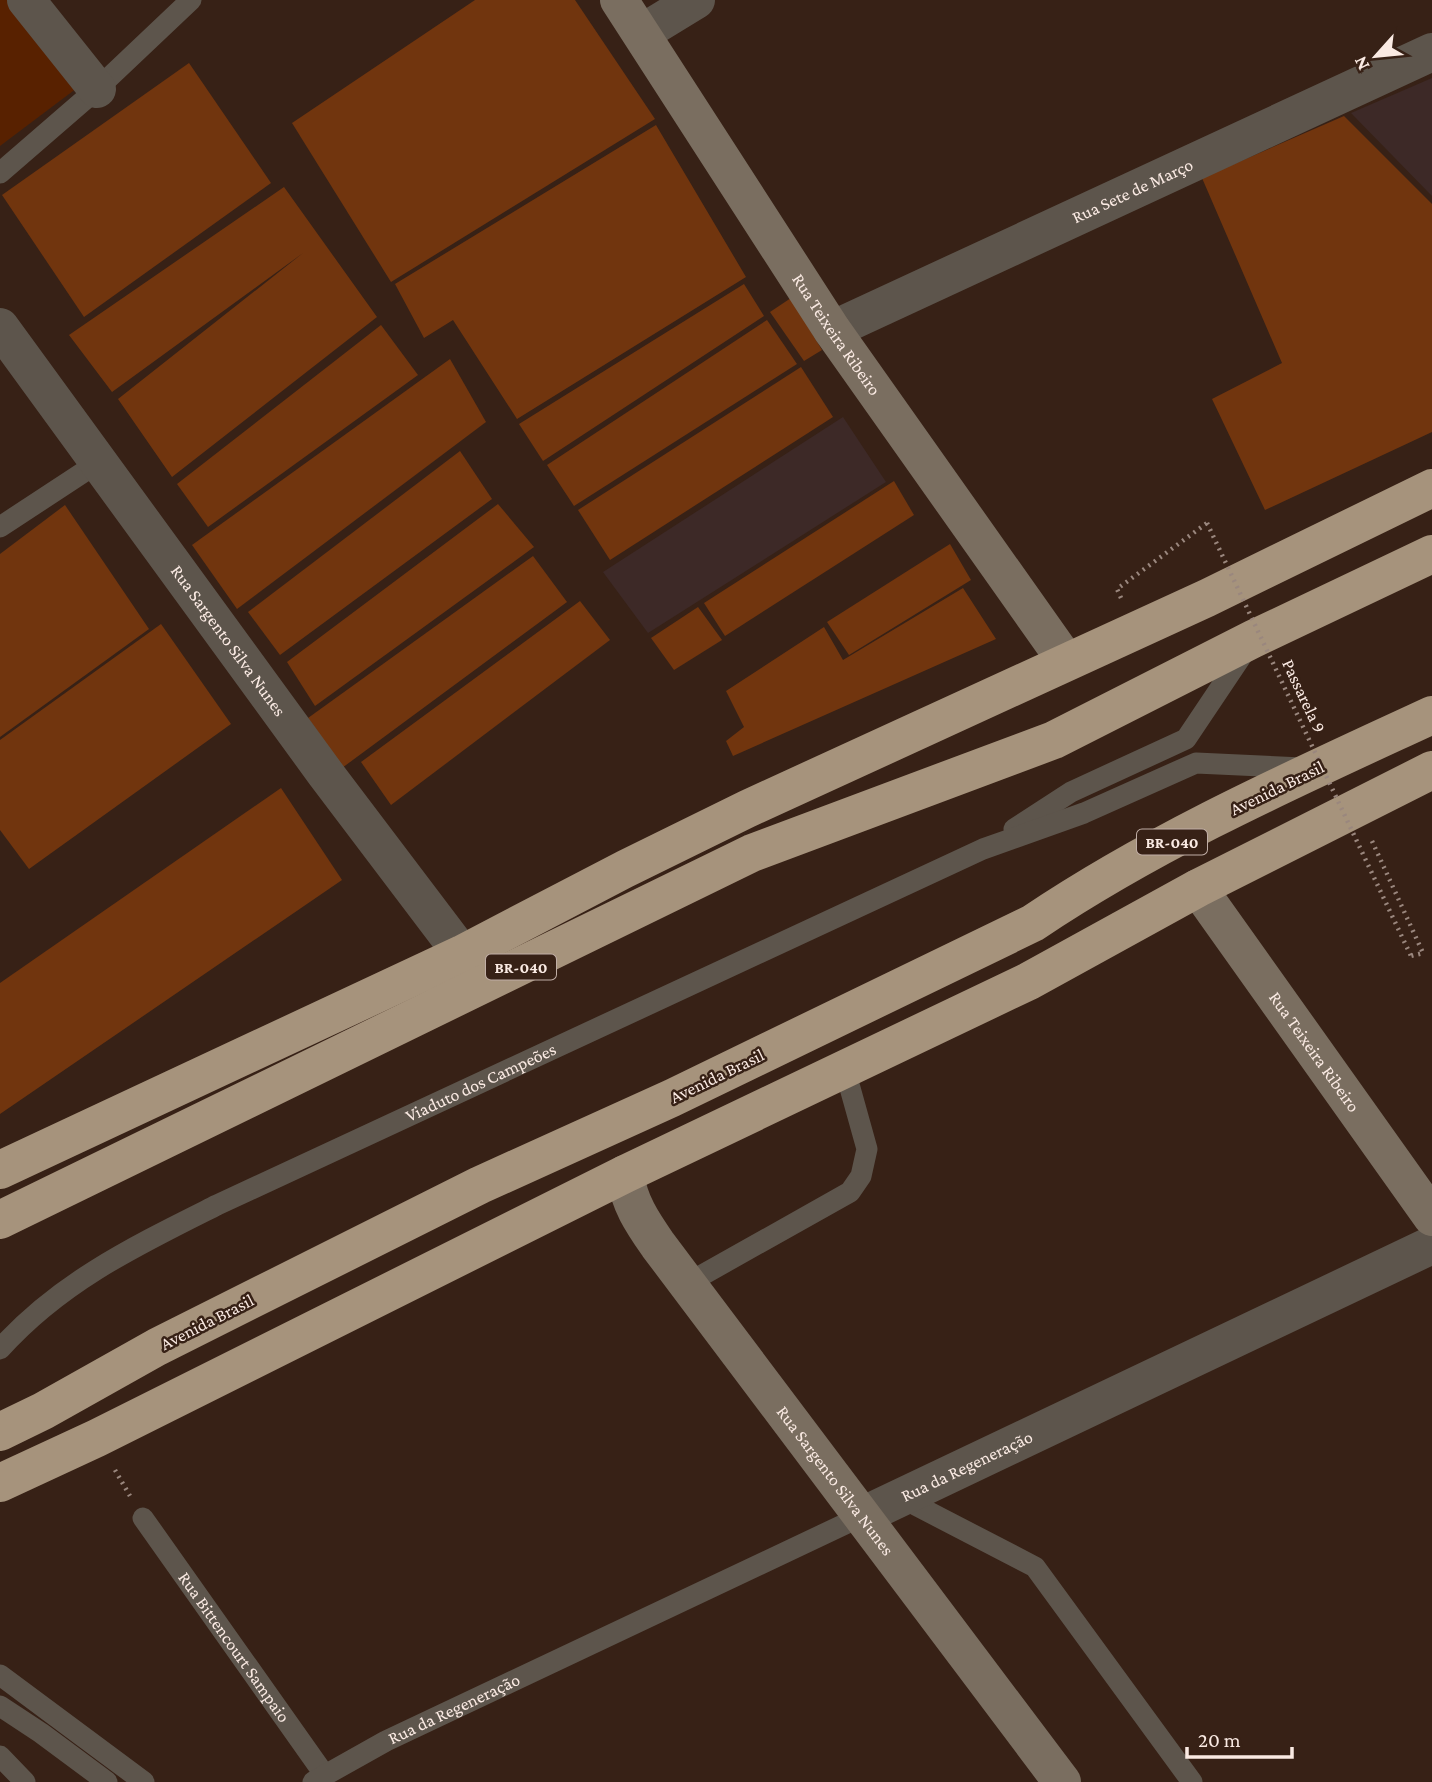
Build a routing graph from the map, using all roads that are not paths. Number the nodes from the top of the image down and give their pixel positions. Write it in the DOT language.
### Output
graph roads {
  1 [pos="26,0"];
  2 [pos="191,0"];
  3 [pos="619,0"];
  4 [pos="696,0"];
  5 [pos="642,33"];
  6 [pos="1432,52"];
  7 [pos="97,89"];
  8 [pos="0,173"];
  9 [pos="0,327"];
  10 [pos="832,330"];
  11 [pos="99,462"];
  12 [pos="1432,488"];
  13 [pos="0,527"];
  14 [pos="1432,554"];
  15 [pos="1252,639"];
  16 [pos="1066,661"];
  17 [pos="1432,715"];
  18 [pos="1316,769"];
  19 [pos="1432,770"];
  20 [pos="983,849"];
  21 [pos="1198,888"];
  22 [pos="462,954"];
  23 [pos="845,1070"];
  24 [pos="0,1170"];
  25 [pos="625,1174"];
  26 [pos="1432,1217"];
  27 [pos="0,1220"];
  28 [pos="1432,1245"];
  29 [pos="688,1283"];
  30 [pos="0,1349"];
  31 [pos="0,1432"];
  32 [pos="0,1483"];
  33 [pos="900,1497"];
  34 [pos="862,1516"];
  35 [pos="143,1518"];
  36 [pos="0,1675"];
  37 [pos="0,1706"];
  38 [pos="0,1756"];
  39 [pos="319,1778"];
  40 [pos="25,1782"];
  41 [pos="107,1782"];
  42 [pos="144,1782"];
  43 [pos="1062,1782"];
  44 [pos="1192,1782"];
  1 -- 7 [label="street"];
  2 -- 7 [label="lane"];
  3 -- 5 [label="street, Rua Teixeira Ribeiro"];
  4 -- 5 [label="street"];
  5 -- 10 [label="street, Rua Teixeira Ribeiro"];
  6 -- 10 [label="street, Rua Sete de Março"];
  7 -- 8 [label="lane"];
  9 -- 11 [label="street, Rua Sargento Silva Nunes"];
  10 -- 16 [label="street, Rua Teixeira Ribeiro"];
  11 -- 13 [label="lane"];
  11 -- 22 [label="street, Rua Sargento Silva Nunes"];
  12 -- 16 [label="highway"];
  14 -- 15 [label="highway, BR-040"];
  15 -- 20 [label="lane"];
  15 -- 27 [label="highway, BR-040"];
  16 -- 22 [label="highway"];
  17 -- 18 [label="highway, Avenida Brasil / BR-040"];
  18 -- 20 [label="lane"];
  18 -- 31 [label="highway, Avenida Brasil / BR-040"];
  19 -- 21 [label="highway"];
  20 -- 30 [label="lane, Viaduto dos Campeões"];
  21 -- 23 [label="highway"];
  21 -- 26 [label="street, Rua Teixeira Ribeiro"];
  22 -- 24 [label="highway"];
  23 -- 25 [label="highway"];
  23 -- 29 [label="lane"];
  25 -- 29 [label="street, Rua Sargento Silva Nunes"];
  25 -- 32 [label="highway"];
  28 -- 33 [label="street, Rua da Regeneração"];
  29 -- 34 [label="street, Rua Sargento Silva Nunes"];
  33 -- 34 [label="street, Rua da Regeneração"];
  33 -- 44 [label="lane"];
  34 -- 39 [label="lane, Rua da Regeneração"];
  34 -- 43 [label="street, Rua Sargento Silva Nunes"];
  35 -- 39 [label="lane, Rua Bittencourt Sampaio"];
  36 -- 42 [label="lane"];
  37 -- 41 [label="lane"];
  38 -- 40 [label="lane"];
}
